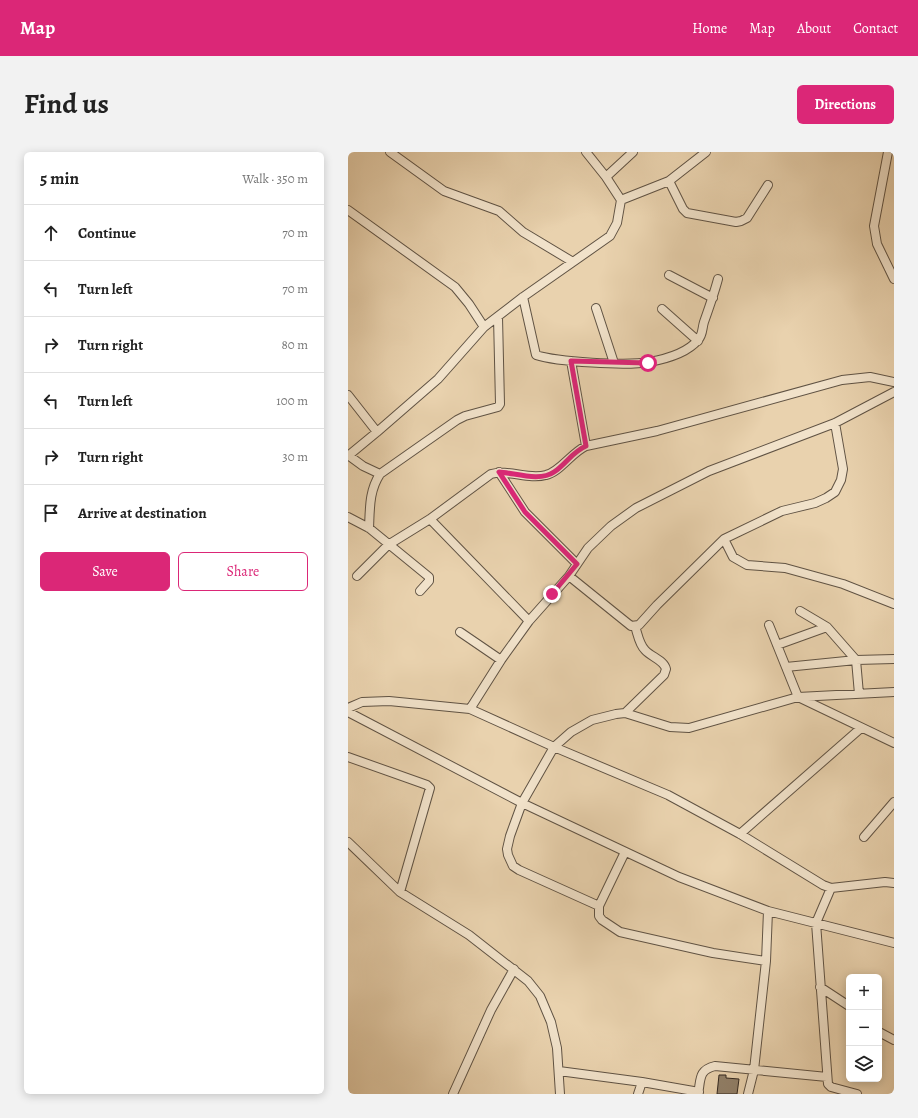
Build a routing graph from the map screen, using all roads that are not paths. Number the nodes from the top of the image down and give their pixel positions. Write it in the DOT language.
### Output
graph roads {
  1 [pos="390,152"];
  2 [pos="586,152"];
  3 [pos="633,152"];
  4 [pos="706,152"];
  5 [pos="888,152"];
  6 [pos="606,177"];
  7 [pos="669,180"];
  8 [pos="768,185"];
  9 [pos="621,200"];
  10 [pos="348,210"];
  11 [pos="573,262"];
  12 [pos="669,275"];
  13 [pos="718,279"];
  14 [pos="894,279"];
  15 [pos="523,297"];
  16 [pos="713,298"];
  17 [pos="596,308"];
  18 [pos="662,309"];
  19 [pos="498,317"];
  20 [pos="484,327"];
  21 [pos="698,340"];
  22 [pos="571,361"];
  23 [pos="614,363"];
  24 [pos="894,382"];
  25 [pos="894,392"];
  26 [pos="348,395"];
  27 [pos="835,424"];
  28 [pos="377,432"];
  29 [pos="586,446"];
  30 [pos="348,456"];
  31 [pos="499,472"];
  32 [pos="380,474"];
  33 [pos="348,516"];
  34 [pos="430,519"];
  35 [pos="369,528"];
  36 [pos="724,539"];
  37 [pos="388,545"];
  38 [pos="577,564"];
  39 [pos="357,576"];
  40 [pos="569,576"];
  41 [pos="420,591"];
  42 [pos="894,604"];
  43 [pos="800,611"];
  44 [pos="529,621"];
  45 [pos="769,625"];
  46 [pos="635,626"];
  47 [pos="827,627"];
  48 [pos="460,632"];
  49 [pos="777,645"];
  50 [pos="894,659"];
  51 [pos="501,660"];
  52 [pos="856,660"];
  53 [pos="786,667"];
  54 [pos="894,692"];
  55 [pos="858,694"];
  56 [pos="798,697"];
  57 [pos="348,708"];
  58 [pos="470,708"];
  59 [pos="348,712"];
  60 [pos="625,713"];
  61 [pos="861,728"];
  62 [pos="894,743"];
  63 [pos="554,747"];
  64 [pos="348,757"];
  65 [pos="894,802"];
  66 [pos="522,803"];
  67 [pos="740,834"];
  68 [pos="864,837"];
  69 [pos="348,842"];
  70 [pos="625,852"];
  71 [pos="894,883"];
  72 [pos="831,888"];
  73 [pos="400,892"];
  74 [pos="599,906"];
  75 [pos="768,911"];
  76 [pos="816,923"];
  77 [pos="894,942"];
  78 [pos="766,961"];
  79 [pos="514,969"];
  80 [pos="820,987"];
  81 [pos="846,1004"];
  82 [pos="882,1034"];
  83 [pos="894,1040"];
  84 [pos="754,1070"];
  85 [pos="558,1071"];
  86 [pos="827,1078"];
  87 [pos="642,1082"];
  88 [pos="698,1093"];
  89 [pos="452,1094"];
  90 [pos="560,1094"];
  91 [pos="638,1094"];
  92 [pos="748,1094"];
  93 [pos="857,1094"];
  1 -- 11 [label="street"];
  2 -- 6 [label="street"];
  3 -- 6 [label="street"];
  4 -- 7 [label="street"];
  5 -- 14 [label="street"];
  6 -- 9 [label="street"];
  7 -- 8 [label="street"];
  7 -- 9 [label="street"];
  9 -- 11 [label="street"];
  10 -- 20 [label="street"];
  11 -- 15 [label="street"];
  12 -- 16 [label="street"];
  13 -- 16 [label="street"];
  15 -- 19 [label="street"];
  15 -- 22 [label="street"];
  16 -- 21 [label="street"];
  17 -- 23 [label="street"];
  18 -- 21 [label="street"];
  19 -- 20 [label="street"];
  19 -- 32 [label="street"];
  20 -- 28 [label="street"];
  21 -- 23 [label="street"];
  22 -- 23 [label="street"];
  22 -- 29 [label="street"];
  24 -- 29 [label="street"];
  25 -- 27 [label="street"];
  26 -- 28 [label="street"];
  27 -- 36 [label="street"];
  27 -- 38 [label="street"];
  28 -- 30 [label="street"];
  29 -- 31 [label="street"];
  30 -- 32 [label="street"];
  31 -- 34 [label="street"];
  31 -- 38 [label="street"];
  32 -- 35 [label="street"];
  33 -- 35 [label="street"];
  34 -- 37 [label="street"];
  34 -- 44 [label="street"];
  35 -- 37 [label="street"];
  36 -- 42 [label="street"];
  36 -- 46 [label="street"];
  37 -- 39 [label="street"];
  37 -- 41 [label="street"];
  38 -- 40 [label="street"];
  40 -- 44 [label="street"];
  40 -- 46 [label="street"];
  43 -- 47 [label="street"];
  44 -- 51 [label="street"];
  45 -- 49 [label="street"];
  46 -- 60 [label="street"];
  47 -- 49 [label="street"];
  47 -- 52 [label="street"];
  48 -- 51 [label="street"];
  49 -- 53 [label="street"];
  50 -- 52 [label="street"];
  51 -- 58 [label="street"];
  52 -- 53 [label="street"];
  52 -- 55 [label="street"];
  53 -- 56 [label="street"];
  54 -- 55 [label="street"];
  55 -- 56 [label="street"];
  56 -- 60 [label="street"];
  56 -- 61 [label="street"];
  57 -- 58 [label="street"];
  58 -- 63 [label="street"];
  59 -- 66 [label="street"];
  60 -- 63 [label="street"];
  61 -- 62 [label="street"];
  61 -- 67 [label="street"];
  63 -- 66 [label="street"];
  63 -- 67 [label="street"];
  64 -- 73 [label="street"];
  65 -- 68 [label="street"];
  66 -- 70 [label="street"];
  66 -- 74 [label="street"];
  67 -- 72 [label="street"];
  69 -- 73 [label="street"];
  70 -- 74 [label="street"];
  70 -- 75 [label="street"];
  71 -- 72 [label="street"];
  72 -- 76 [label="street"];
  73 -- 79 [label="street"];
  74 -- 78 [label="street"];
  75 -- 76 [label="street"];
  75 -- 78 [label="street"];
  76 -- 77 [label="street"];
  76 -- 80 [label="street"];
  78 -- 84 [label="street"];
  79 -- 85 [label="street"];
  79 -- 89 [label="street"];
  80 -- 81 [label="street"];
  80 -- 86 [label="street"];
  82 -- 83 [label="street"];
  84 -- 86 [label="street"];
  84 -- 88 [label="street"];
  84 -- 92 [label="street"];
  85 -- 87 [label="street"];
  85 -- 90 [label="street"];
  86 -- 93 [label="street"];
  87 -- 88 [label="street"];
  87 -- 91 [label="street"];
}
